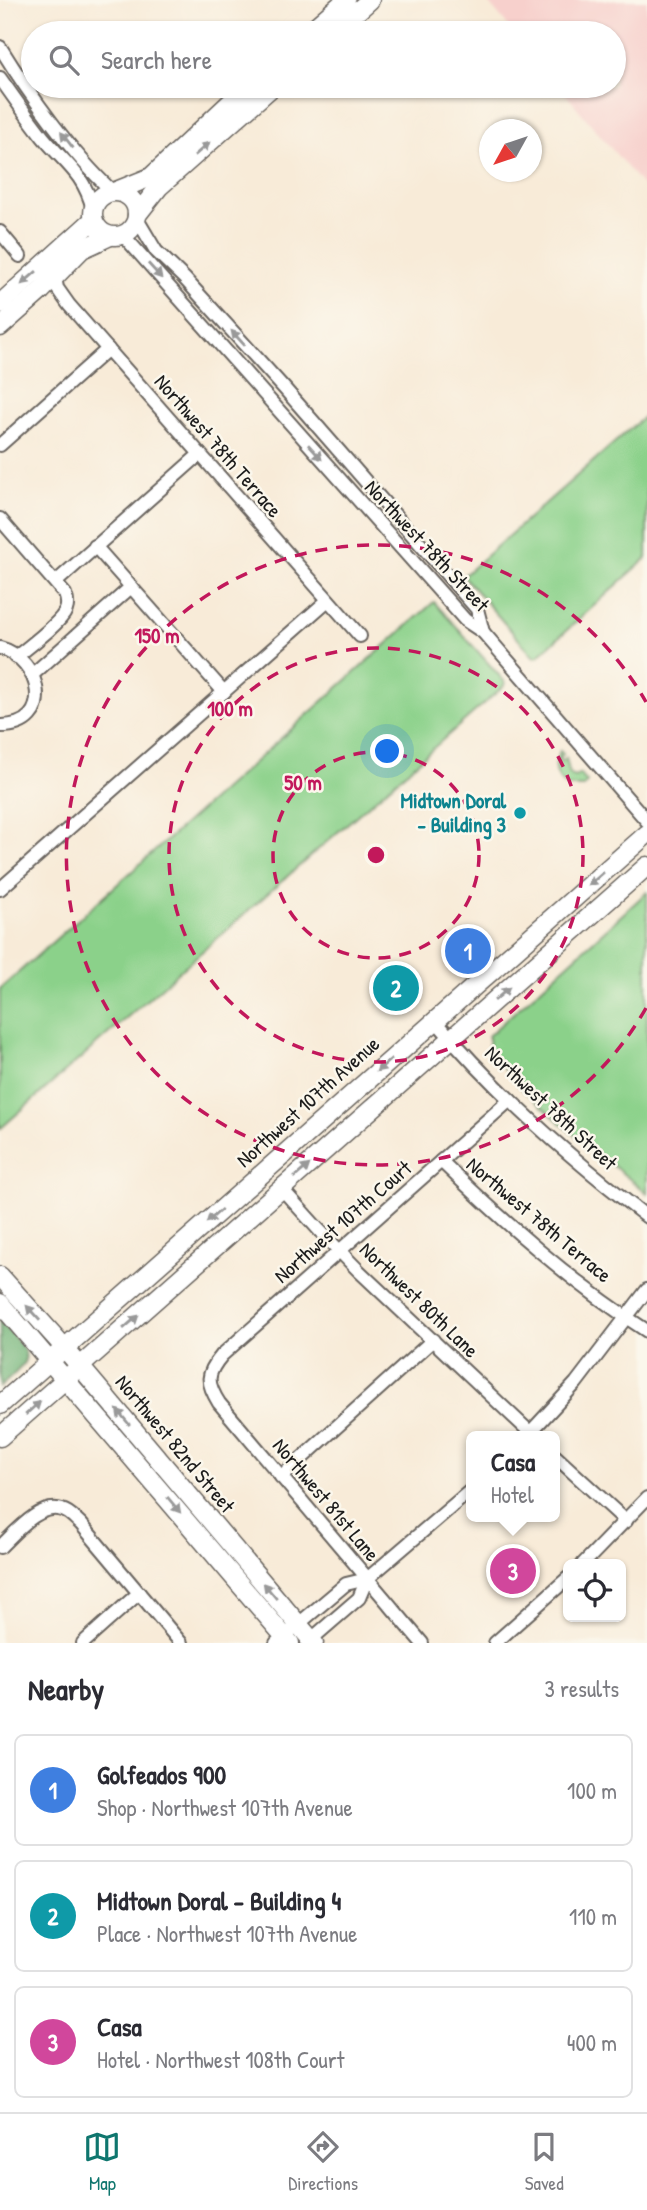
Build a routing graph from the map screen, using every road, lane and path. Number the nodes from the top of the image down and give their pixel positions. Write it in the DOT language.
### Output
graph roads {
  1 [pos="346,0"];
  2 [pos="370,0"];
  3 [pos="322,21"];
  4 [pos="346,21"];
  5 [pos="0,47"];
  6 [pos="21,77"];
  7 [pos="0,78"];
  8 [pos="36,98"];
  9 [pos="235,98"];
  10 [pos="259,98"];
  11 [pos="0,102"];
  12 [pos="16,102"];
  13 [pos="114,191"];
  14 [pos="93,214"];
  15 [pos="137,217"];
  16 [pos="0,232"];
  17 [pos="116,235"];
  18 [pos="20,256"];
  19 [pos="55,277"];
  20 [pos="0,304"];
  21 [pos="0,327"];
  22 [pos="108,349"];
  23 [pos="284,388"];
  24 [pos="270,401"];
  25 [pos="0,445"];
  26 [pos="200,454"];
  27 [pos="0,519"];
  28 [pos="95,546"];
  29 [pos="55,582"];
  30 [pos="131,587"];
  31 [pos="328,600"];
  32 [pos="483,632"];
  33 [pos="360,636"];
  34 [pos="0,648"];
  35 [pos="16,657"];
  36 [pos="32,675"];
  37 [pos="224,692"];
  38 [pos="0,726"];
  39 [pos="647,821"];
  40 [pos="647,834"];
  41 [pos="647,866"];
  42 [pos="0,889"];
  43 [pos="435,1020"];
  44 [pos="451,1039"];
  45 [pos="510,1100"];
  46 [pos="441,1161"];
  47 [pos="282,1189"];
  48 [pos="647,1217"];
  49 [pos="339,1251"];
  50 [pos="0,1276"];
  51 [pos="647,1290"];
  52 [pos="0,1303"];
  53 [pos="626,1317"];
  54 [pos="647,1331"];
  55 [pos="433,1340"];
  56 [pos="58,1355"];
  57 [pos="73,1373"];
  58 [pos="209,1378"];
  59 [pos="0,1405"];
  60 [pos="526,1431"];
  61 [pos="534,1431"];
  62 [pos="0,1437"];
  63 [pos="560,1461"];
  64 [pos="281,1477"];
  65 [pos="466,1494"];
  66 [pos="647,1498"];
  67 [pos="626,1521"];
  68 [pos="0,1546"];
  69 [pos="588,1559"];
  70 [pos="367,1579"];
  71 [pos="563,1582"];
  72 [pos="139,1593"];
  73 [pos="287,1637"];
  74 [pos="310,1642"];
  75 [pos="83,1643"];
  76 [pos="181,1643"];
  77 [pos="422,1643"];
  78 [pos="495,1643"];
  1 -- 3 [label="main road"];
  2 -- 4 [label="main road"];
  6 -- 5 [label="street, one-way"];
  7 -- 12 [label="street"];
  13 -- 8 [label="street, one-way"];
  9 -- 13 [label="main road"];
  15 -- 10 [label="main road, one-way"];
  11 -- 12 [label="street"];
  12 -- 14 [label="street"];
  13 -- 14 [label="main road"];
  13 -- 15 [label="main road"];
  14 -- 17 [label="main road"];
  14 -- 20 [label="main road, one-way"];
  15 -- 17 [label="main road"];
  23 -- 15 [label="street, Northwest 78th Street, one-way"];
  16 -- 18 [label="street"];
  17 -- 19 [label="main road"];
  17 -- 24 [label="street, Northwest 78th Street, one-way"];
  19 -- 21 [label="main road"];
  19 -- 22 [label="street, Northwest 78th Terrace"];
  22 -- 25 [label="street"];
  22 -- 26 [label="street, Northwest 78th Terrace"];
  23 -- 24 [label="street"];
  23 -- 32 [label="street, Northwest 78th Street"];
  24 -- 32 [label="street, Northwest 78th Street, one-way"];
  26 -- 28 [label="street"];
  26 -- 31 [label="street, Northwest 78th Terrace"];
  27 -- 29 [label="street"];
  28 -- 29 [label="street"];
  28 -- 30 [label="street"];
  29 -- 35 [label="street"];
  30 -- 36 [label="street"];
  30 -- 37 [label="street"];
  31 -- 33 [label="street, Northwest 78th Terrace"];
  31 -- 37 [label="street"];
  32 -- 39 [label="street"];
  34 -- 35 [label="street"];
  35 -- 36 [label="street"];
  36 -- 38 [label="street"];
  37 -- 42 [label="street"];
  40 -- 43 [label="main road, Northwest 107th Avenue, one-way"];
  44 -- 41 [label="main road, one-way"];
  43 -- 44 [label="street, Northwest 78th Street"];
  43 -- 56 [label="main road, Northwest 107th Avenue, one-way"];
  44 -- 45 [label="street, Northwest 78th Street"];
  47 -- 44 [label="main road, one-way"];
  45 -- 46 [label="street, Northwest 107th Court"];
  45 -- 48 [label="street, Northwest 78th Street"];
  46 -- 49 [label="street, Northwest 107th Court"];
  46 -- 53 [label="street, Northwest 78th Terrace"];
  47 -- 49 [label="street, Northwest 80th Lane"];
  57 -- 47 [label="main road, one-way"];
  49 -- 55 [label="street, Northwest 80th Lane"];
  49 -- 58 [label="street, Northwest 107th Court"];
  56 -- 50 [label="main road, Northwest 82nd Street, one-way"];
  51 -- 53 [label="street"];
  52 -- 56 [label="main road, Northwest 82nd Street"];
  53 -- 54 [label="street, Northwest 78th Terrace"];
  53 -- 61 [label="street"];
  55 -- 60 [label="street, Northwest 80th Lane"];
  55 -- 64 [label="street"];
  56 -- 57 [label="main road, Northwest 82nd Street"];
  56 -- 59 [label="main road, Northwest 107th Avenue"];
  62 -- 57 [label="main road, one-way"];
  57 -- 73 [label="main road, Northwest 82nd Street"];
  58 -- 64 [label="street, Northwest 81st Lane"];
  63 -- 67 [label="street"];
  64 -- 70 [label="street, Northwest 81st Lane"];
  65 -- 70 [label="street"];
  66 -- 67 [label="street"];
  67 -- 69 [label="street"];
  68 -- 72 [label="street"];
  70 -- 73 [label="street"];
  70 -- 74 [label="street"];
  70 -- 77 [label="street, Northwest 81st Lane"];
  71 -- 78 [label="street"];
  72 -- 75 [label="street"];
  72 -- 76 [label="street"];
  73 -- 74 [label="main road, Northwest 82nd Street"];
}
